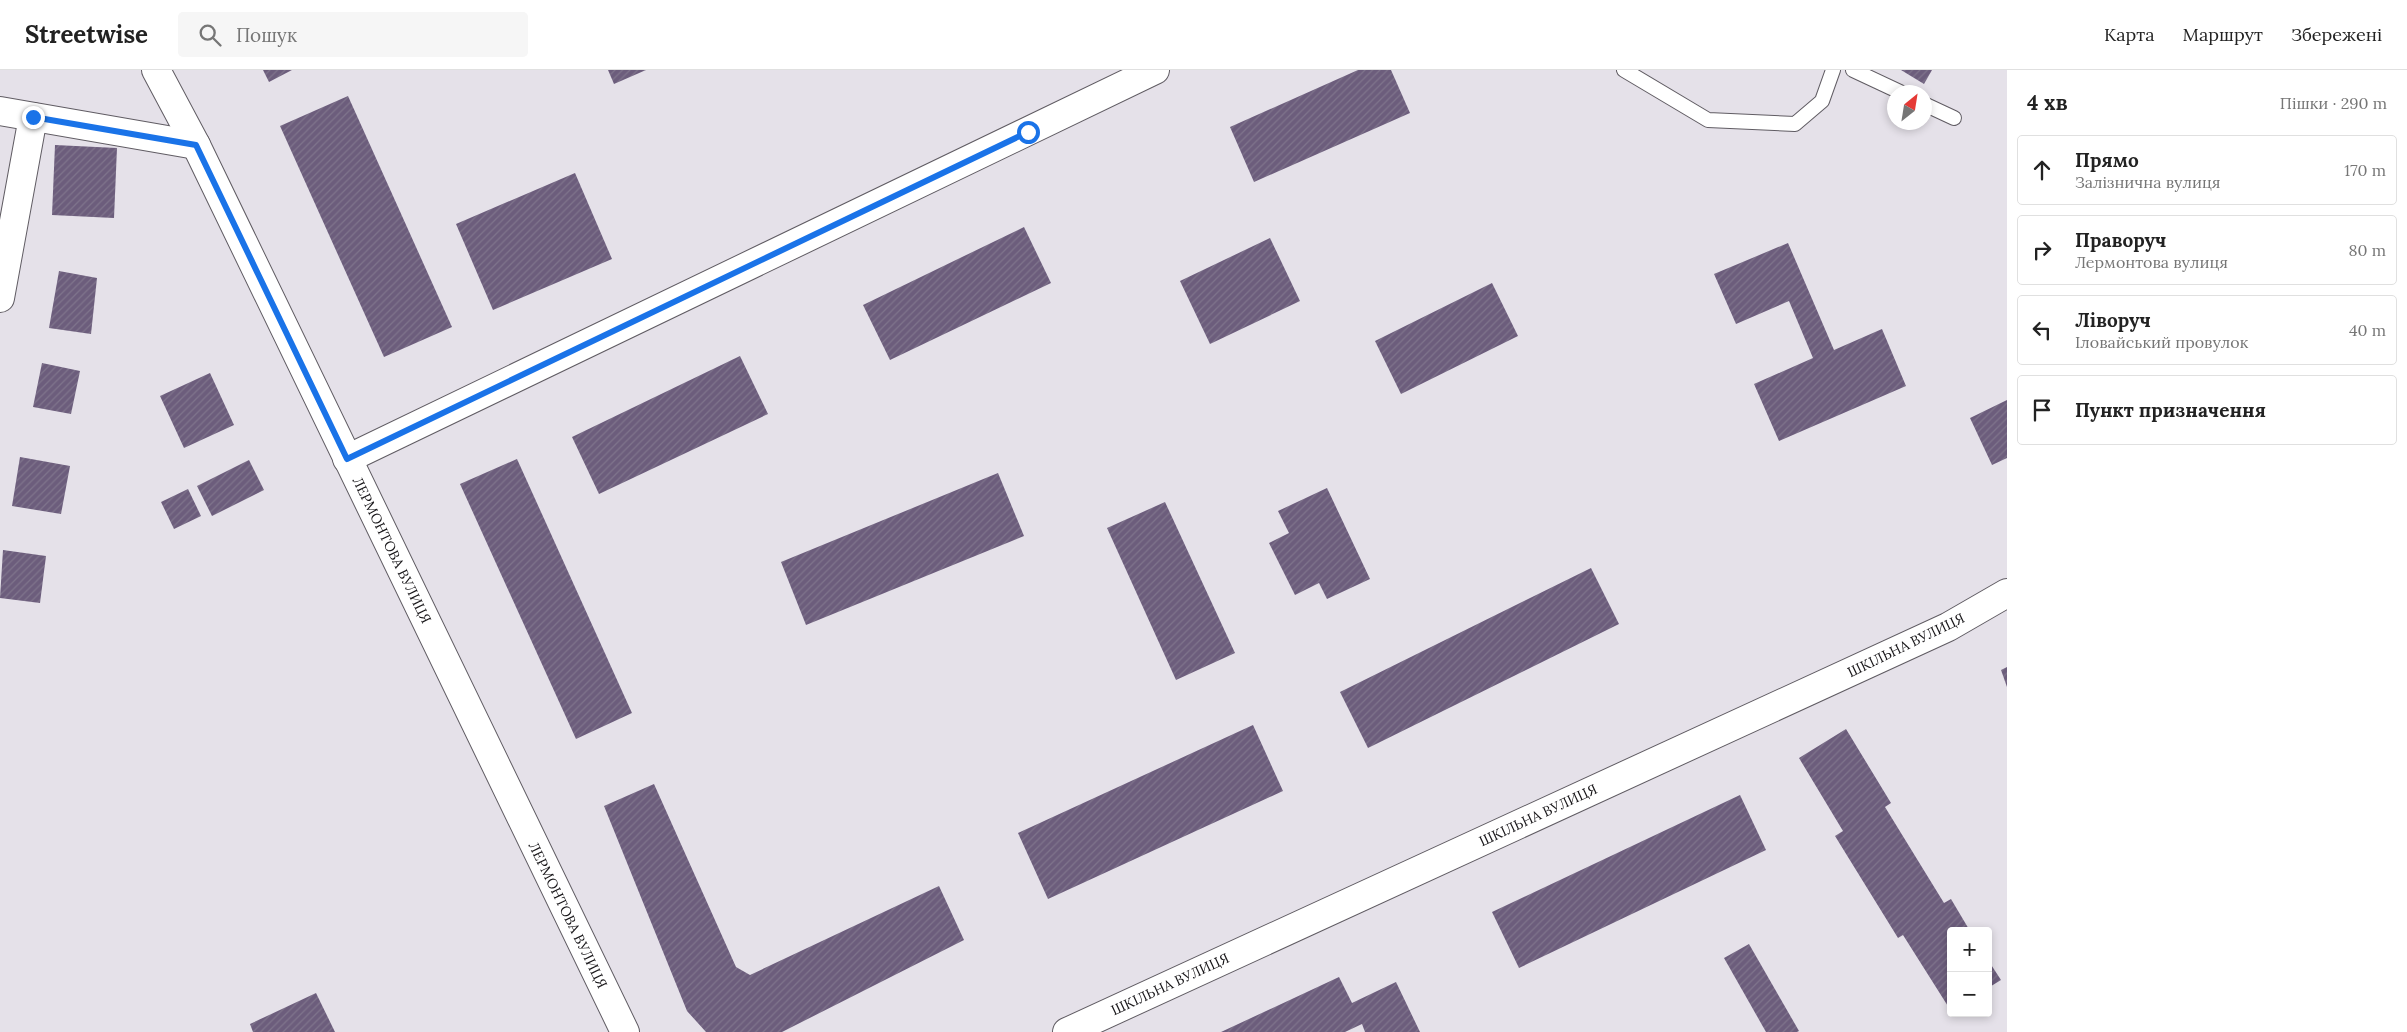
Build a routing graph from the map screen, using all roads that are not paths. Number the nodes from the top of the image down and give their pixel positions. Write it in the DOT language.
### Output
graph roads {
  1 [pos="156,70"];
  2 [pos="1155,70"];
  3 [pos="1624,70"];
  4 [pos="1833,70"];
  5 [pos="1853,70"];
  6 [pos="1887,86"];
  7 [pos="1932,108"];
  8 [pos="0,111"];
  9 [pos="33,117"];
  10 [pos="1954,118"];
  11 [pos="196,145"];
  12 [pos="0,298"];
  13 [pos="347,459"];
  14 [pos="2007,593"];
  15 [pos="625,1032"];
  16 [pos="1067,1032"];
  1 -- 11 [label="street, ЛЕРМОНТОВА ВУЛИЦЯ"];
  2 -- 13 [label="street"];
  3 -- 4 [label="lane"];
  5 -- 6 [label="lane"];
  7 -- 10 [label="lane"];
  8 -- 9 [label="street"];
  9 -- 11 [label="street"];
  9 -- 12 [label="street"];
  11 -- 13 [label="street, ЛЕРМОНТОВА ВУЛИЦЯ"];
  13 -- 15 [label="street, ЛЕРМОНТОВА ВУЛИЦЯ"];
  14 -- 16 [label="street, ШКІЛЬНА ВУЛИЦЯ"];
}
